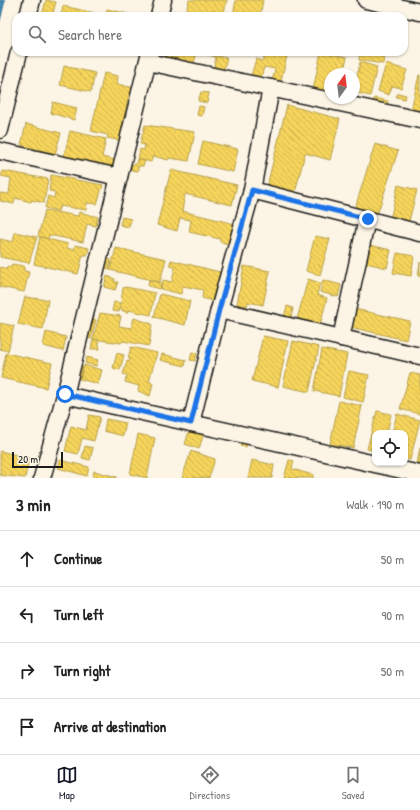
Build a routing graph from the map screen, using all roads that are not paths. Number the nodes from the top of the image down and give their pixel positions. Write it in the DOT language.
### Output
graph roads {
  1 [pos="32,0"];
  2 [pos="163,0"];
  3 [pos="366,0"];
  4 [pos="29,12"];
  5 [pos="160,12"];
  6 [pos="420,12"];
  7 [pos="18,56"];
  8 [pos="149,57"];
  9 [pos="271,88"];
  10 [pos="420,120"];
  11 [pos="0,130"];
  12 [pos="0,151"];
  13 [pos="119,177"];
  14 [pos="252,190"];
  15 [pos="368,219"];
  16 [pos="420,233"];
  17 [pos="219,310"];
  18 [pos="341,338"];
  19 [pos="420,356"];
  20 [pos="65,394"];
  21 [pos="191,423"];
  22 [pos="420,474"];
  23 [pos="42,478"];
  1 -- 4 [label="street"];
  2 -- 5 [label="street"];
  3 -- 6 [label="street"];
  7 -- 11 [label="street"];
  8 -- 9 [label="street"];
  8 -- 13 [label="street"];
  9 -- 10 [label="street"];
  9 -- 14 [label="street"];
  12 -- 13 [label="street"];
  13 -- 20 [label="street"];
  14 -- 15 [label="street"];
  14 -- 17 [label="street"];
  15 -- 16 [label="street"];
  15 -- 18 [label="street"];
  17 -- 18 [label="street"];
  17 -- 21 [label="street"];
  18 -- 19 [label="street"];
  20 -- 21 [label="street"];
  20 -- 23 [label="street"];
  21 -- 22 [label="street"];
}
